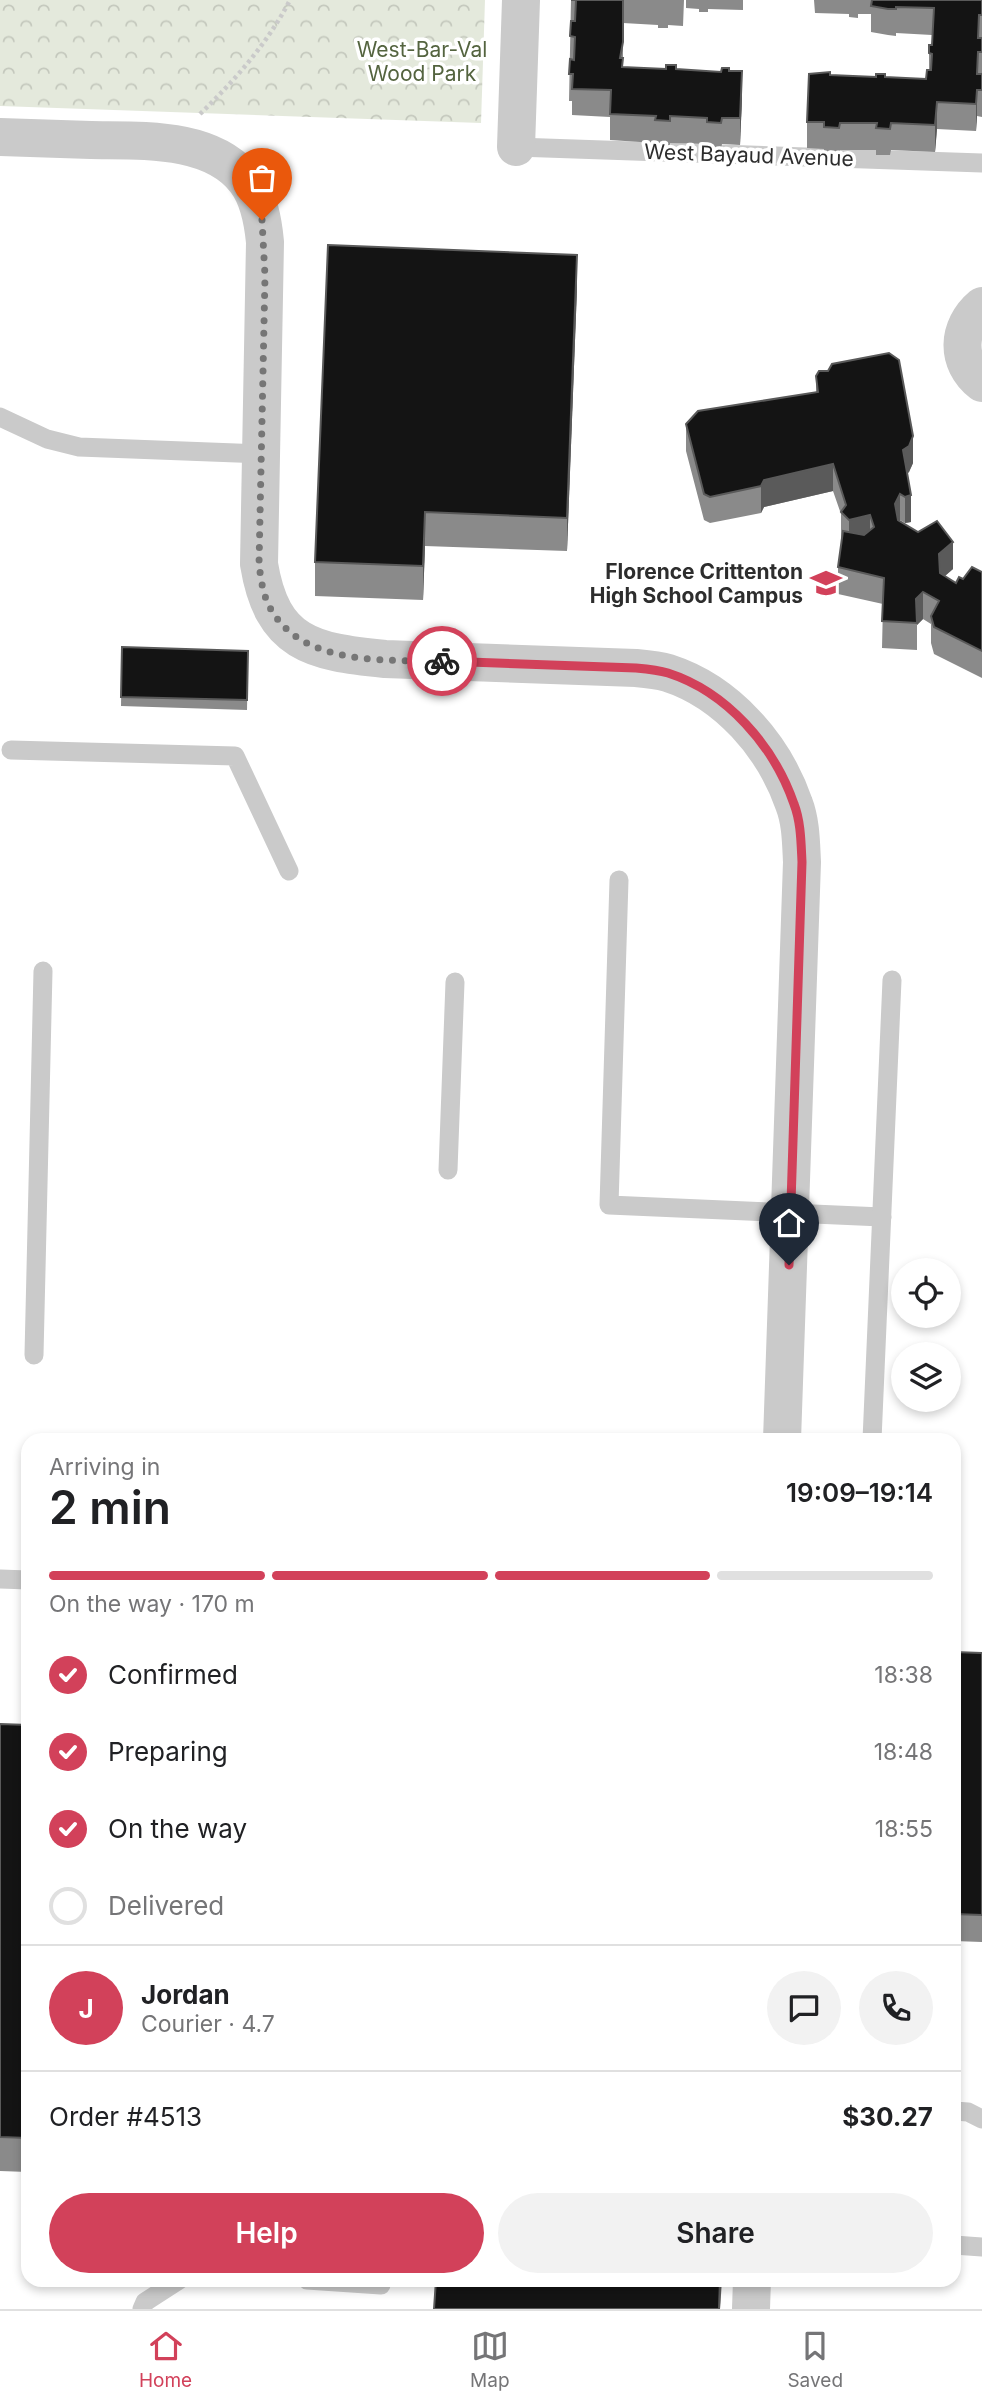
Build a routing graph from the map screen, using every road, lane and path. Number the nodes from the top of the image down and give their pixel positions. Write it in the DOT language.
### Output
graph roads {
  1 [pos="290,0"];
  2 [pos="521,0"];
  3 [pos="0,137"];
  4 [pos="169,143"];
  5 [pos="516,147"];
  6 [pos="982,163"];
  7 [pos="982,306"];
  8 [pos="982,383"];
  9 [pos="0,417"];
  10 [pos="261,454"];
  11 [pos="11,750"];
  12 [pos="289,870"];
  13 [pos="620,880"];
  14 [pos="43,971"];
  15 [pos="892,980"];
  16 [pos="455,982"];
  17 [pos="448,1170"];
  18 [pos="791,1212"];
  19 [pos="882,1217"];
  20 [pos="34,1355"];
  21 [pos="782,1433"];
  22 [pos="872,1433"];
  23 [pos="0,1579"];
  24 [pos="21,1580"];
  25 [pos="961,2112"];
  26 [pos="982,2119"];
  27 [pos="961,2245"];
  28 [pos="982,2246"];
  29 [pos="168,2287"];
  30 [pos="752,2287"];
  31 [pos="142,2309"];
  32 [pos="751,2309"];
  1 -- 4 [label="path"];
  2 -- 5 [label="street"];
  3 -- 4 [label="street"];
  4 -- 10 [label="street"];
  5 -- 6 [label="lane, West Bayaud Avenue"];
  7 -- 8 [label="street"];
  9 -- 10 [label="lane"];
  10 -- 18 [label="street"];
  11 -- 12 [label="lane"];
  13 -- 18 [label="lane"];
  14 -- 20 [label="lane"];
  15 -- 19 [label="lane"];
  16 -- 17 [label="lane"];
  18 -- 19 [label="lane"];
  18 -- 21 [label="street"];
  19 -- 22 [label="lane"];
  23 -- 24 [label="lane"];
  25 -- 26 [label="lane"];
  27 -- 28 [label="lane"];
  29 -- 31 [label="lane"];
  30 -- 32 [label="street"];
}
